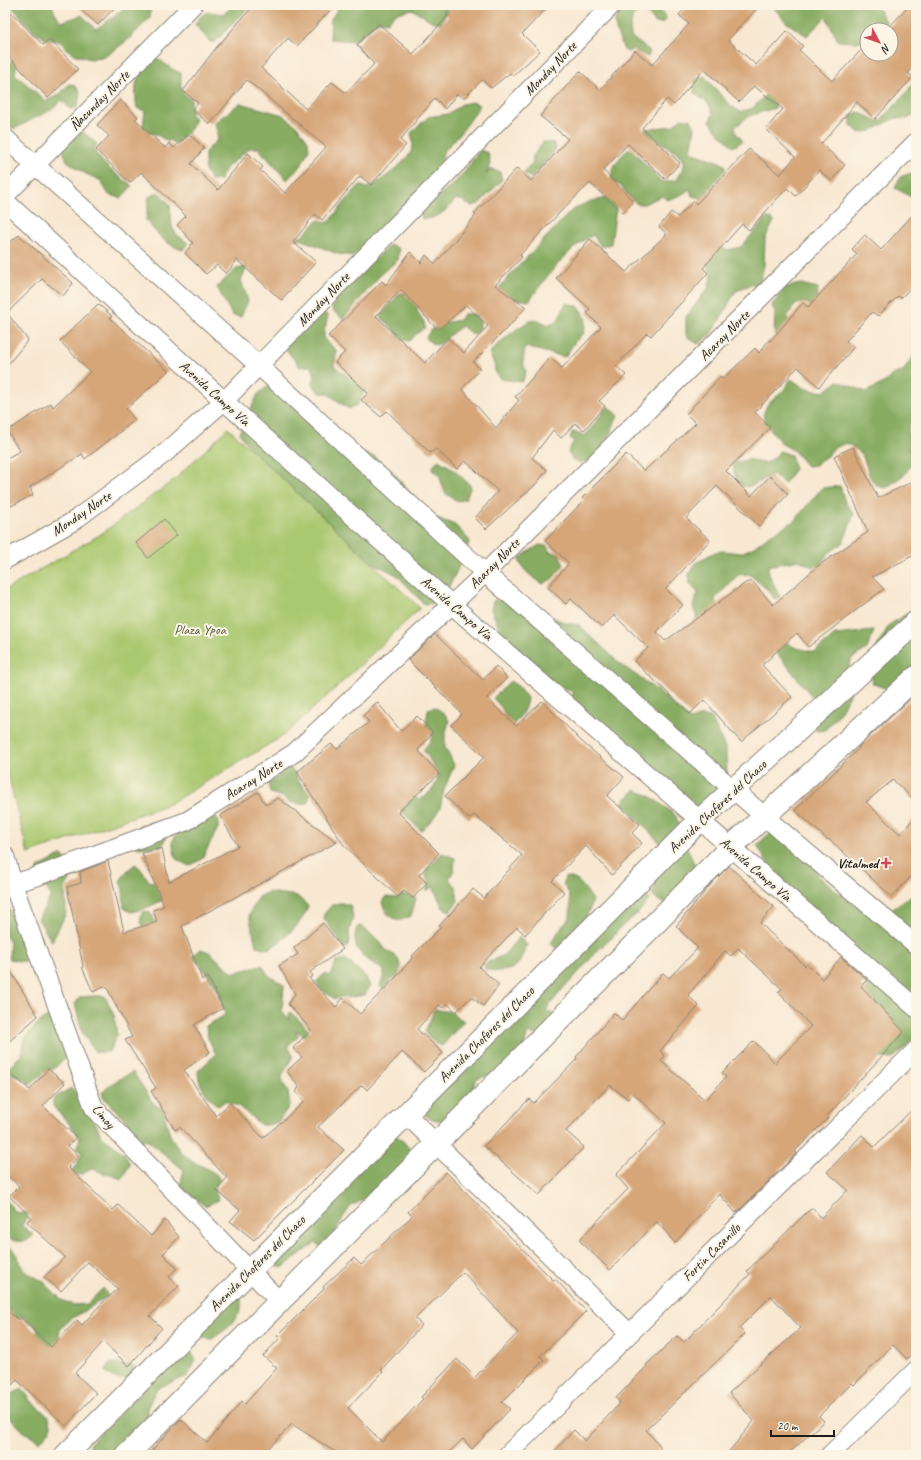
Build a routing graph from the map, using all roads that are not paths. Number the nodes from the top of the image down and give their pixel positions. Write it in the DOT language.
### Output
graph roads {
  1 [pos="193,5"];
  2 [pos="612,5"];
  3 [pos="5,138"];
  4 [pos="916,142"];
  5 [pos="34,166"];
  6 [pos="5,196"];
  7 [pos="5,201"];
  8 [pos="258,365"];
  9 [pos="224,401"];
  10 [pos="5,560"];
  11 [pos="485,573"];
  12 [pos="452,605"];
  13 [pos="916,622"];
  14 [pos="916,677"];
  15 [pos="734,790"];
  16 [pos="765,816"];
  17 [pos="700,820"];
  18 [pos="731,847"];
  19 [pos="5,856"];
  20 [pos="9,885"];
  21 [pos="916,945"];
  22 [pos="916,1008"];
  23 [pos="916,1050"];
  24 [pos="406,1114"];
  25 [pos="436,1144"];
  26 [pos="249,1272"];
  27 [pos="279,1301"];
  28 [pos="629,1333"];
  29 [pos="916,1370"];
  30 [pos="66,1455"];
  31 [pos="127,1455"];
  32 [pos="507,1455"];
  33 [pos="830,1455"];
  1 -- 5 [label="street, Ñacunday Norte"];
  2 -- 8 [label="street, Monday Norte"];
  3 -- 5 [label="street"];
  4 -- 11 [label="street, Acaray Norte"];
  5 -- 6 [label="street, Ñacunday Norte"];
  5 -- 8 [label="street"];
  7 -- 9 [label="street, Avenida Campo Vía"];
  8 -- 9 [label="street, Monday Norte"];
  8 -- 11 [label="street"];
  9 -- 10 [label="street, Monday Norte"];
  9 -- 12 [label="street, Avenida Campo Vía"];
  11 -- 12 [label="street, Acaray Norte"];
  11 -- 15 [label="street"];
  12 -- 17 [label="street, Avenida Campo Vía"];
  12 -- 20 [label="street, Acaray Norte"];
  13 -- 15 [label="street, Avenida Choferes del Chaco"];
  14 -- 16 [label="street"];
  15 -- 16 [label="street"];
  15 -- 17 [label="street, Avenida Choferes del Chaco"];
  16 -- 18 [label="street"];
  16 -- 21 [label="street"];
  17 -- 18 [label="street, Avenida Campo Vía"];
  17 -- 24 [label="street, Avenida Choferes del Chaco"];
  18 -- 22 [label="street, Avenida Campo Vía"];
  18 -- 25 [label="street"];
  19 -- 20 [label="street, Limoy"];
  20 -- 26 [label="street, Limoy"];
  23 -- 28 [label="street, Fortin Casanillo"];
  24 -- 25 [label="street"];
  24 -- 26 [label="street, Avenida Choferes del Chaco"];
  25 -- 27 [label="street"];
  25 -- 28 [label="street"];
  26 -- 27 [label="street, Limoy"];
  26 -- 30 [label="street, Avenida Choferes del Chaco"];
  27 -- 31 [label="street"];
  28 -- 32 [label="street, Fortin Casanillo"];
  29 -- 33 [label="street"];
}
